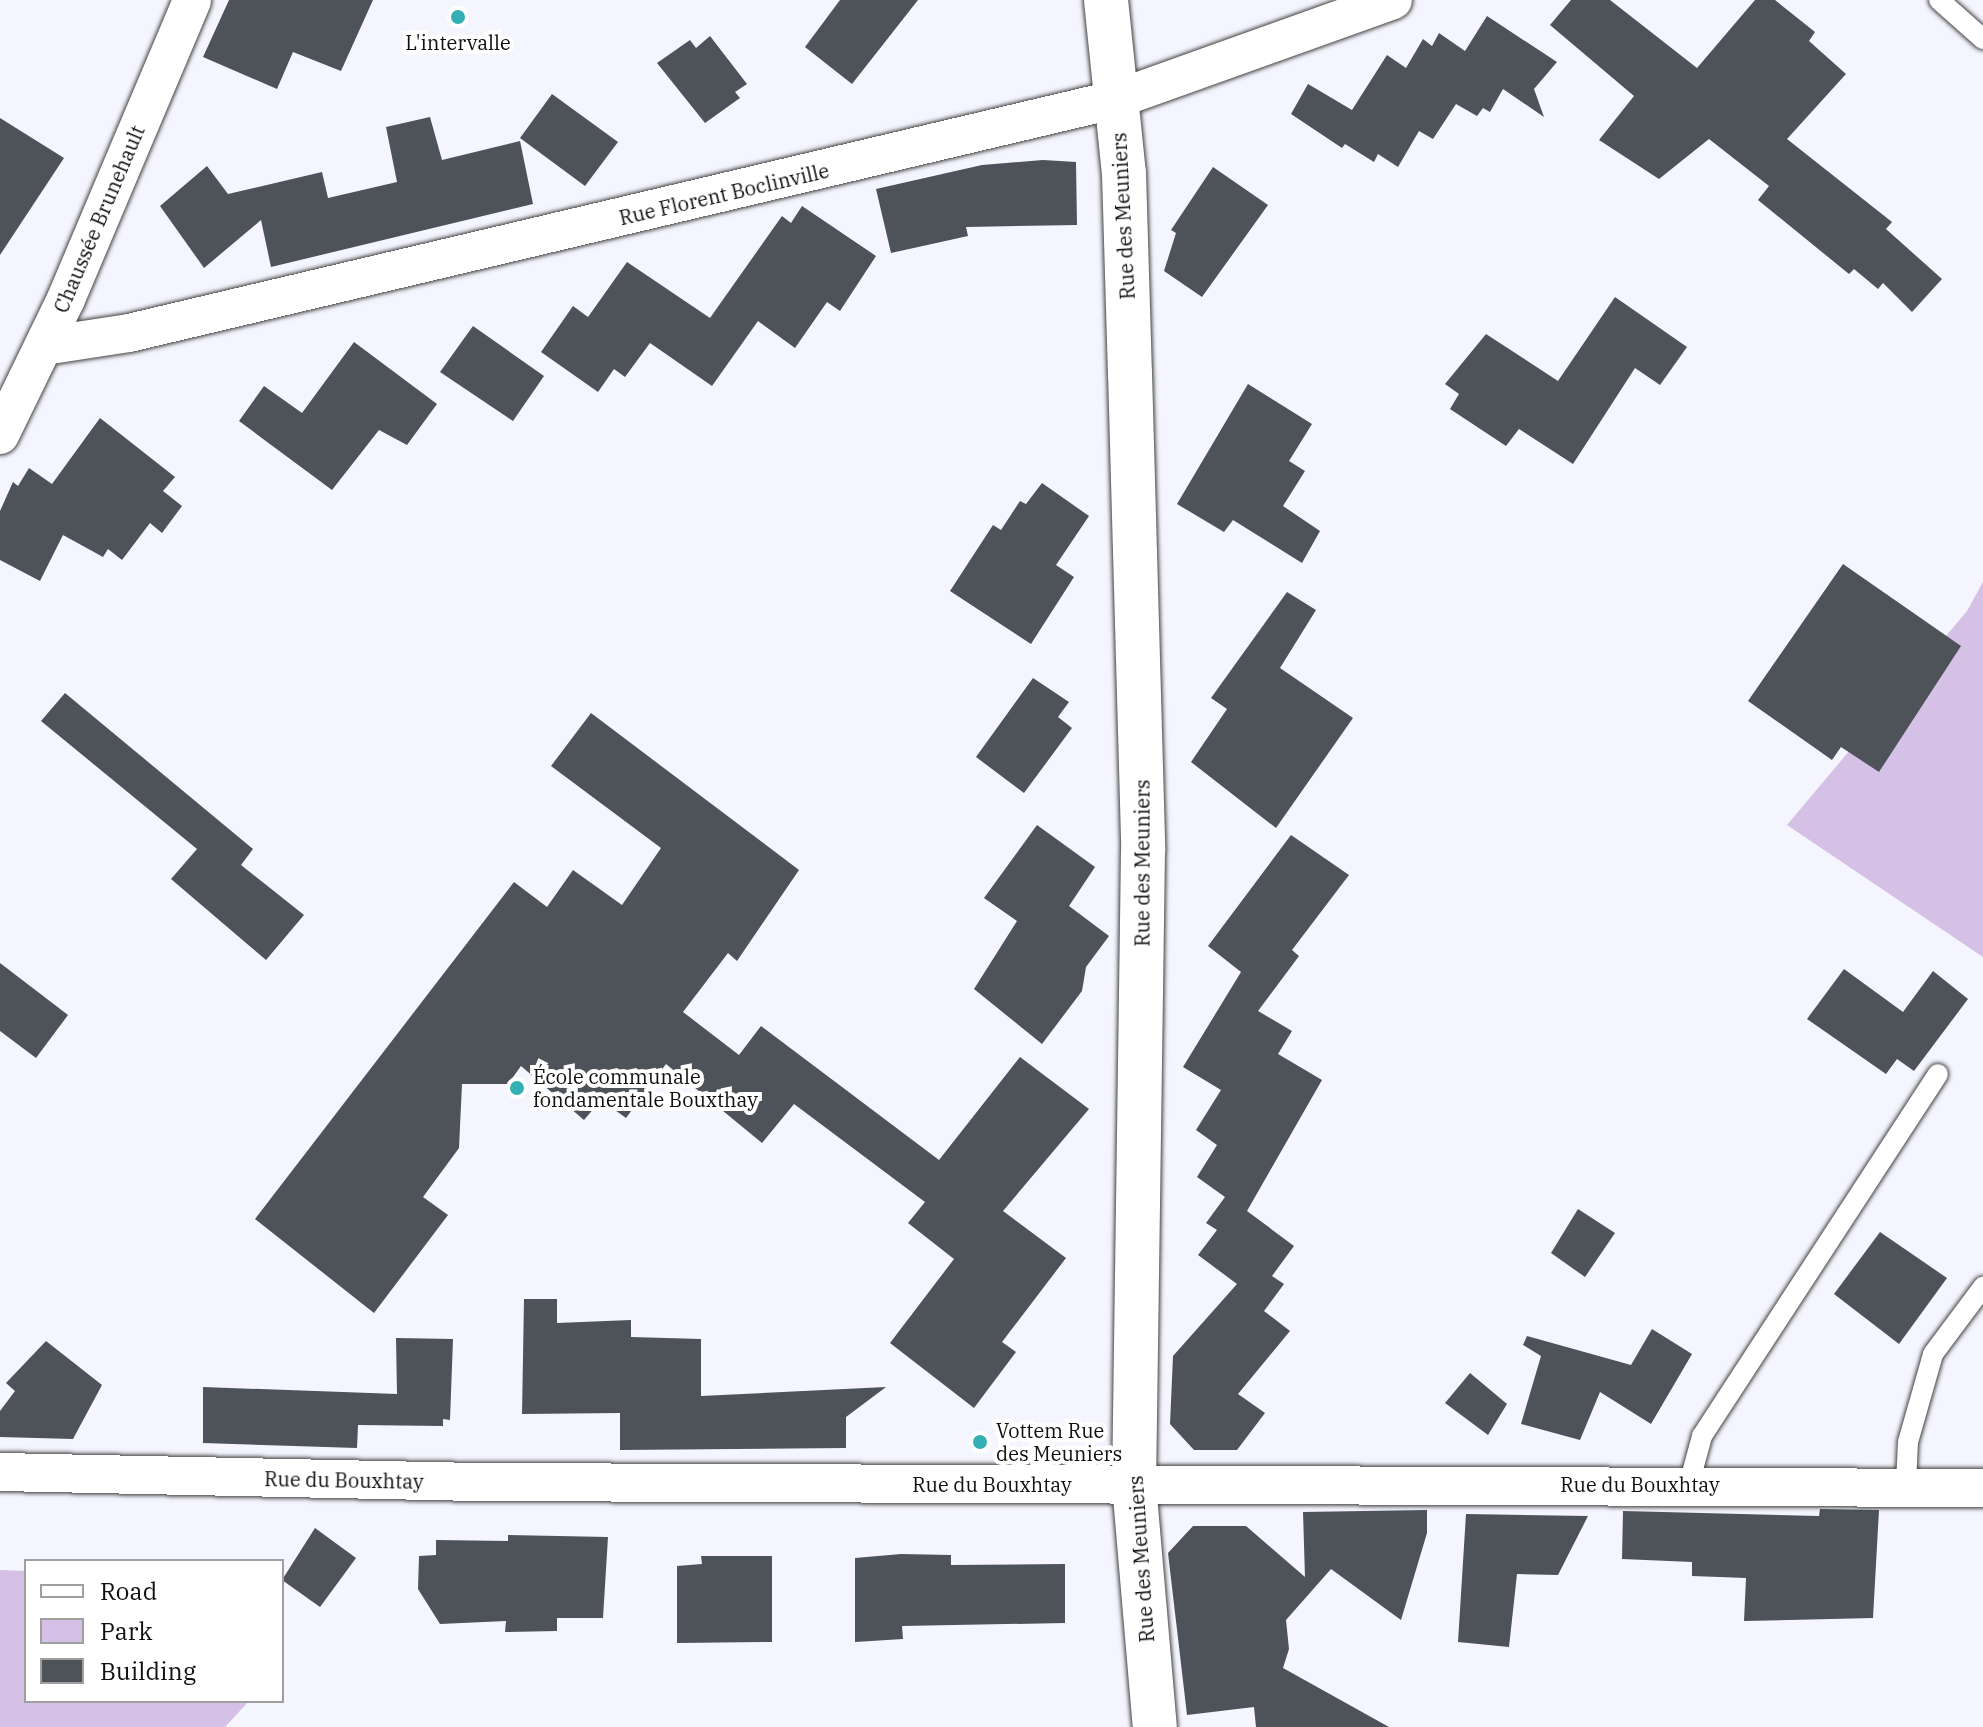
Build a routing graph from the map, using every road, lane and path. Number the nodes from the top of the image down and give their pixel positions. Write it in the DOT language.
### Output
graph roads {
  1 [pos="192,0"];
  2 [pos="1106,0"];
  3 [pos="1393,0"];
  4 [pos="1939,0"];
  5 [pos="1983,39"];
  6 [pos="1117,99"];
  7 [pos="44,346"];
  8 [pos="0,435"];
  9 [pos="1938,1074"];
  10 [pos="1983,1287"];
  11 [pos="0,1472"];
  12 [pos="1134,1484"];
  13 [pos="1689,1484"];
  14 [pos="1906,1484"];
  15 [pos="1983,1488"];
  16 [pos="1155,1727"];
  1 -- 7 [label="street, Chaussée Brunehault"];
  2 -- 6 [label="street, Rue des Meuniers"];
  3 -- 6 [label="street, Rue Florent Boclinville"];
  4 -- 5 [label="lane"];
  6 -- 7 [label="street, Rue Florent Boclinville"];
  6 -- 12 [label="street, Rue des Meuniers"];
  7 -- 8 [label="street, Chaussée Brunehault"];
  9 -- 13 [label="lane"];
  10 -- 14 [label="lane"];
  11 -- 12 [label="street, Rue du Bouxhtay"];
  12 -- 13 [label="street, Rue du Bouxhtay"];
  12 -- 16 [label="street, Rue des Meuniers"];
  13 -- 14 [label="street, Rue du Bouxhtay"];
  14 -- 15 [label="street, Rue du Bouxhtay"];
}
